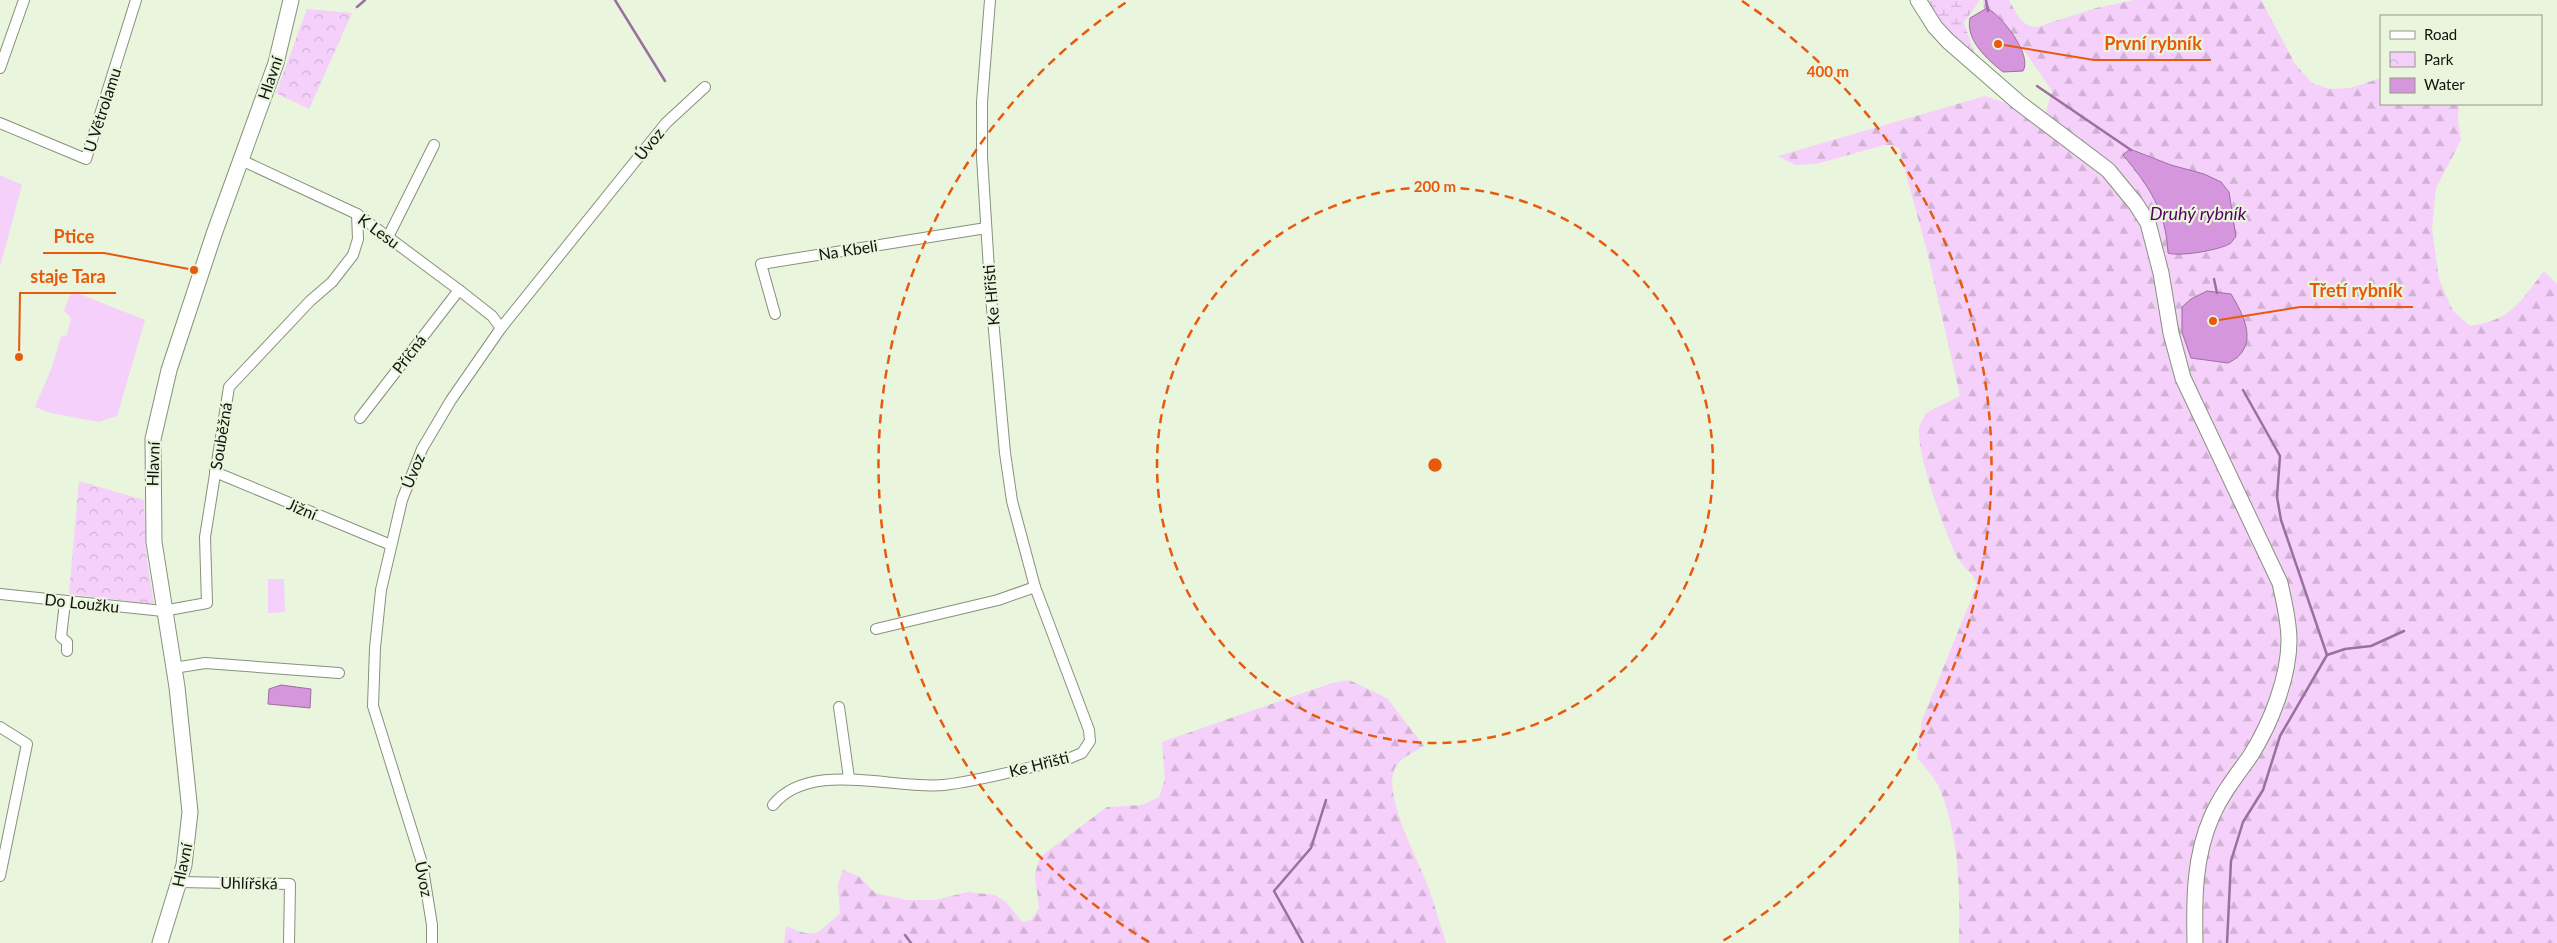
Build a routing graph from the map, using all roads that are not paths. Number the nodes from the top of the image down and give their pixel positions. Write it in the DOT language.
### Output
graph roads {
  1 [pos="24,0"];
  2 [pos="136,0"];
  3 [pos="292,0"];
  4 [pos="990,0"];
  5 [pos="1918,0"];
  6 [pos="0,68"];
  7 [pos="705,87"];
  8 [pos="0,123"];
  9 [pos="434,145"];
  10 [pos="241,160"];
  11 [pos="357,214"];
  12 [pos="986,228"];
  13 [pos="388,238"];
  14 [pos="459,290"];
  15 [pos="775,314"];
  16 [pos="501,328"];
  17 [pos="360,418"];
  18 [pos="215,472"];
  19 [pos="391,545"];
  20 [pos="1035,587"];
  21 [pos="0,594"];
  22 [pos="65,602"];
  23 [pos="163,611"];
  24 [pos="876,629"];
  25 [pos="67,651"];
  26 [pos="174,668"];
  27 [pos="338,673"];
  28 [pos="839,707"];
  29 [pos="0,727"];
  30 [pos="849,778"];
  31 [pos="774,804"];
  32 [pos="0,876"];
  33 [pos="180,882"];
  34 [pos="160,943"];
  35 [pos="289,943"];
  36 [pos="432,943"];
  37 [pos="2195,943"];
  1 -- 6 [label="street"];
  2 -- 8 [label="street, U Větrolamu"];
  3 -- 10 [label="street, Hlavní"];
  4 -- 12 [label="street, Ke Hřišti"];
  5 -- 37 [label="street"];
  7 -- 16 [label="street, Úvoz"];
  9 -- 13 [label="street"];
  10 -- 11 [label="street, K Lesu"];
  10 -- 23 [label="street, Hlavní"];
  11 -- 13 [label="street, K Lesu"];
  11 -- 18 [label="street, Souběžná"];
  12 -- 15 [label="street, Na Kbeli"];
  12 -- 20 [label="street, Ke Hřišti"];
  13 -- 14 [label="street, K Lesu"];
  14 -- 16 [label="street, K Lesu"];
  14 -- 17 [label="street, Příčná"];
  16 -- 19 [label="street, Úvoz"];
  18 -- 19 [label="street, Jižní"];
  18 -- 23 [label="street, Souběžná"];
  19 -- 36 [label="street, Úvoz"];
  20 -- 24 [label="street"];
  20 -- 30 [label="street, Ke Hřišti"];
  21 -- 22 [label="street, Do Loužku"];
  22 -- 23 [label="street, Do Loužku"];
  22 -- 25 [label="street"];
  23 -- 26 [label="street, Hlavní"];
  26 -- 27 [label="street"];
  26 -- 33 [label="street, Hlavní"];
  28 -- 30 [label="street"];
  29 -- 32 [label="street"];
  30 -- 31 [label="street, Ke Hřišti"];
  33 -- 34 [label="street, Hlavní"];
  33 -- 35 [label="street, Uhlířská"];
}
